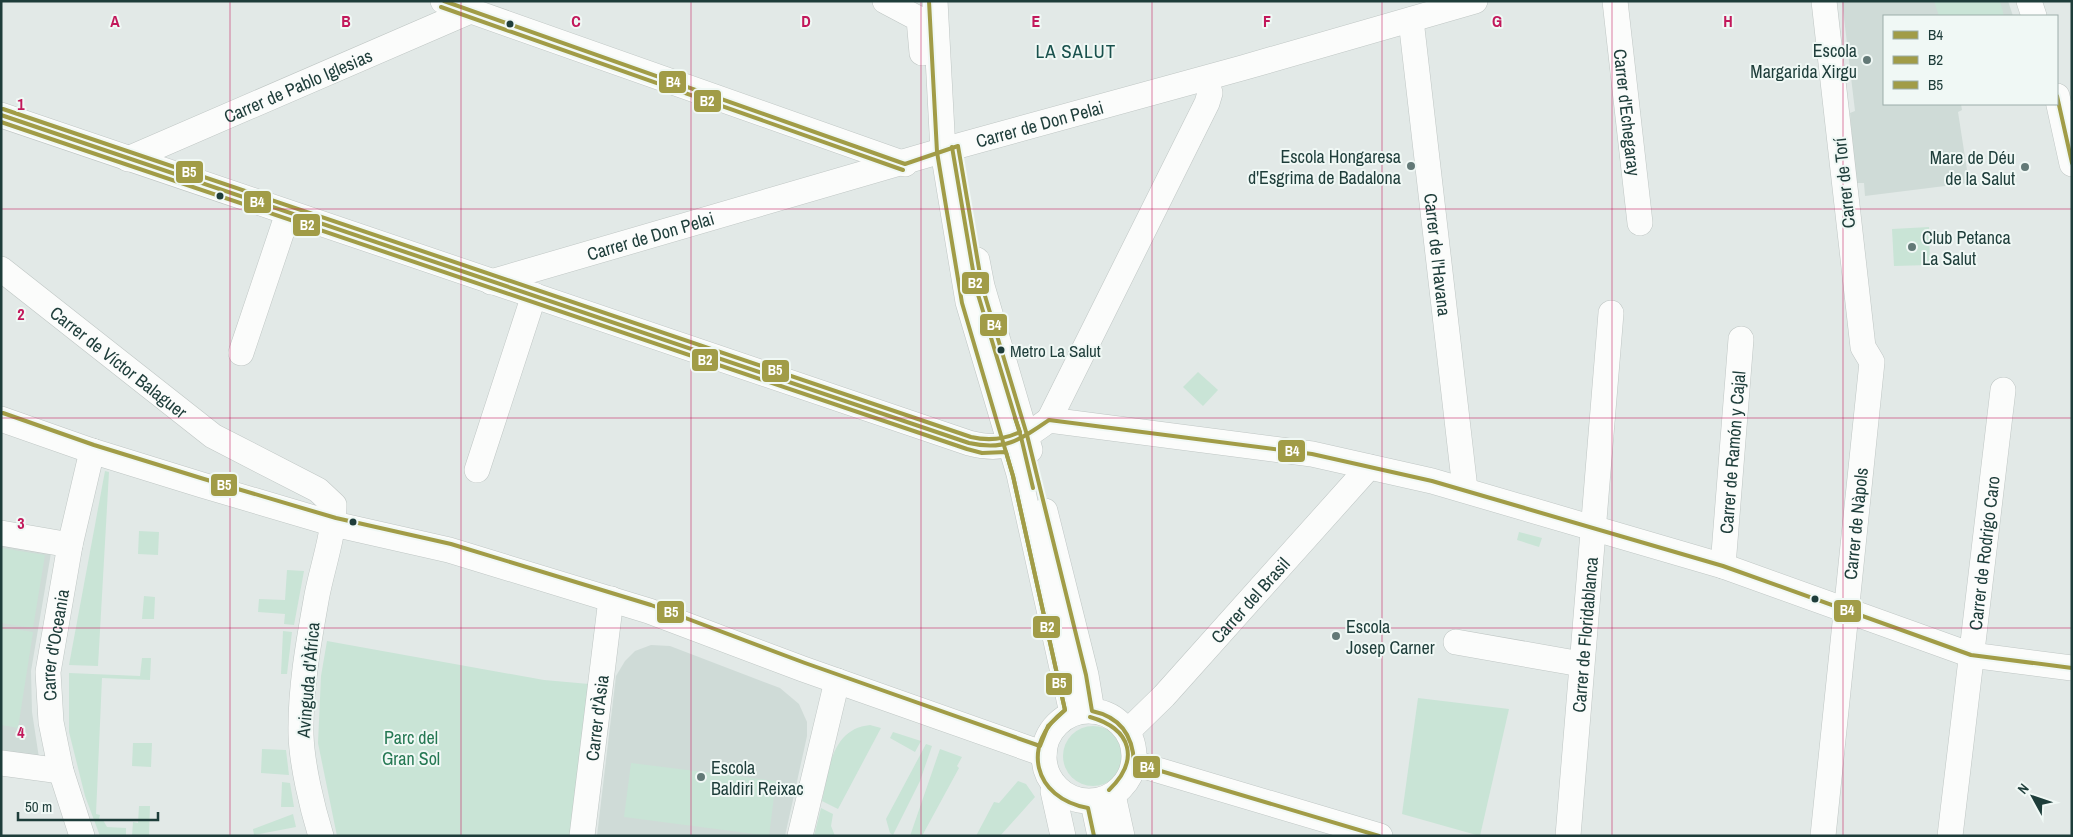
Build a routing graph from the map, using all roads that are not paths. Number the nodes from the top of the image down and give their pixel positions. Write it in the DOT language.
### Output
graph roads {
  1 [pos="442,1"];
  2 [pos="885,1"];
  3 [pos="952,1"];
  4 [pos="1475,1"];
  5 [pos="1615,1"];
  6 [pos="1824,1"];
  7 [pos="2030,1"];
  8 [pos="927,10"];
  9 [pos="468,12"];
  10 [pos="2034,15"];
  11 [pos="1411,20"];
  12 [pos="1206,78"];
  13 [pos="2058,101"];
  14 [pos="1,116"];
  15 [pos="946,151"];
  16 [pos="128,159"];
  17 [pos="905,164"];
  18 [pos="2072,164"];
  19 [pos="288,213"];
  20 [pos="1640,223"];
  21 [pos="1,269"];
  22 [pos="491,282"];
  23 [pos="534,295"];
  24 [pos="1611,312"];
  25 [pos="1741,339"];
  26 [pos="241,353"];
  27 [pos="1872,362"];
  28 [pos="2003,390"];
  29 [pos="1,419"];
  30 [pos="1049,420"];
  31 [pos="1019,440"];
  32 [pos="92,452"];
  33 [pos="1369,467"];
  34 [pos="477,470"];
  35 [pos="1465,489"];
  36 [pos="334,524"];
  37 [pos="1593,527"];
  38 [pos="1,534"];
  39 [pos="70,545"];
  40 [pos="1723,566"];
  41 [pos="611,599"];
  42 [pos="1846,609"];
  43 [pos="1456,642"];
  44 [pos="1971,656"];
  45 [pos="1581,664"];
  46 [pos="2072,668"];
  47 [pos="837,681"];
  48 [pos="1082,712"];
  49 [pos="1128,731"];
  50 [pos="1044,754"];
  51 [pos="1,763"];
  52 [pos="1134,763"];
  53 [pos="61,771"];
  54 [pos="1054,785"];
  55 [pos="1103,799"];
  56 [pos="82,836"];
  57 [pos="321,836"];
  58 [pos="582,836"];
  59 [pos="800,836"];
  60 [pos="1063,836"];
  61 [pos="1100,836"];
  62 [pos="1122,836"];
  63 [pos="1380,836"];
  64 [pos="1568,836"];
  65 [pos="1823,836"];
  66 [pos="1950,836"];
  1 -- 9 [label="street"];
  2 -- 8 [label="street"];
  3 -- 15 [label="street"];
  4 -- 11 [label="street, Carrer de Don Pelai"];
  5 -- 20 [label="street, Carrer d'Echegaray"];
  6 -- 27 [label="street, Carrer de Torí"];
  7 -- 10 [label="street"];
  8 -- 15 [label="street"];
  9 -- 16 [label="street, Carrer de Pablo Iglesias"];
  9 -- 17 [label="street"];
  11 -- 12 [label="street, Carrer de Don Pelai"];
  11 -- 35 [label="street, Carrer de l'Havana"];
  12 -- 15 [label="street, Carrer de Don Pelai"];
  12 -- 30 [label="street"];
  13 -- 18 [label="street"];
  14 -- 16 [label="street"];
  15 -- 17 [label="street, Carrer de Don Pelai"];
  15 -- 31 [label="street"];
  16 -- 19 [label="street"];
  17 -- 22 [label="street, Carrer de Don Pelai"];
  19 -- 22 [label="street"];
  19 -- 26 [label="street"];
  21 -- 36 [label="street, Carrer de Víctor Balaguer"];
  22 -- 23 [label="street"];
  23 -- 31 [label="street"];
  23 -- 34 [label="street"];
  24 -- 37 [label="street, Carrer de Floridablanca"];
  25 -- 40 [label="street, Carrer de Ramón y Cajal"];
  27 -- 42 [label="street, Carrer de Nàpols"];
  28 -- 44 [label="street, Carrer de Rodrigo Caro"];
  29 -- 32 [label="street"];
  30 -- 31 [label="street"];
  30 -- 33 [label="street"];
  31 -- 48 [label="street"];
  32 -- 36 [label="street"];
  32 -- 39 [label="street, Carrer d'Oceania"];
  33 -- 35 [label="street"];
  33 -- 49 [label="street, Carrer del Brasil"];
  35 -- 37 [label="street"];
  36 -- 41 [label="street"];
  36 -- 57 [label="street, Avinguda d'Àfrica"];
  37 -- 40 [label="street"];
  37 -- 45 [label="street, Carrer de Floridablanca"];
  38 -- 39 [label="street"];
  39 -- 53 [label="street, Carrer d'Oceania"];
  40 -- 42 [label="street"];
  41 -- 47 [label="street"];
  41 -- 58 [label="street, Carrer d'Àsia"];
  42 -- 44 [label="street"];
  42 -- 65 [label="street, Carrer de Nàpols"];
  43 -- 45 [label="street"];
  44 -- 46 [label="street"];
  44 -- 66 [label="street, Carrer de Rodrigo Caro"];
  45 -- 64 [label="street, Carrer de Floridablanca"];
  47 -- 50 [label="street"];
  47 -- 59 [label="street"];
  48 -- 49 [label="street"];
  48 -- 50 [label="street"];
  49 -- 52 [label="street"];
  50 -- 54 [label="street"];
  51 -- 53 [label="street"];
  52 -- 55 [label="street"];
  52 -- 63 [label="street"];
  53 -- 56 [label="street, Carrer d'Oceania"];
  54 -- 55 [label="street"];
  54 -- 60 [label="street"];
  55 -- 61 [label="street"];
  55 -- 62 [label="street"];
}
